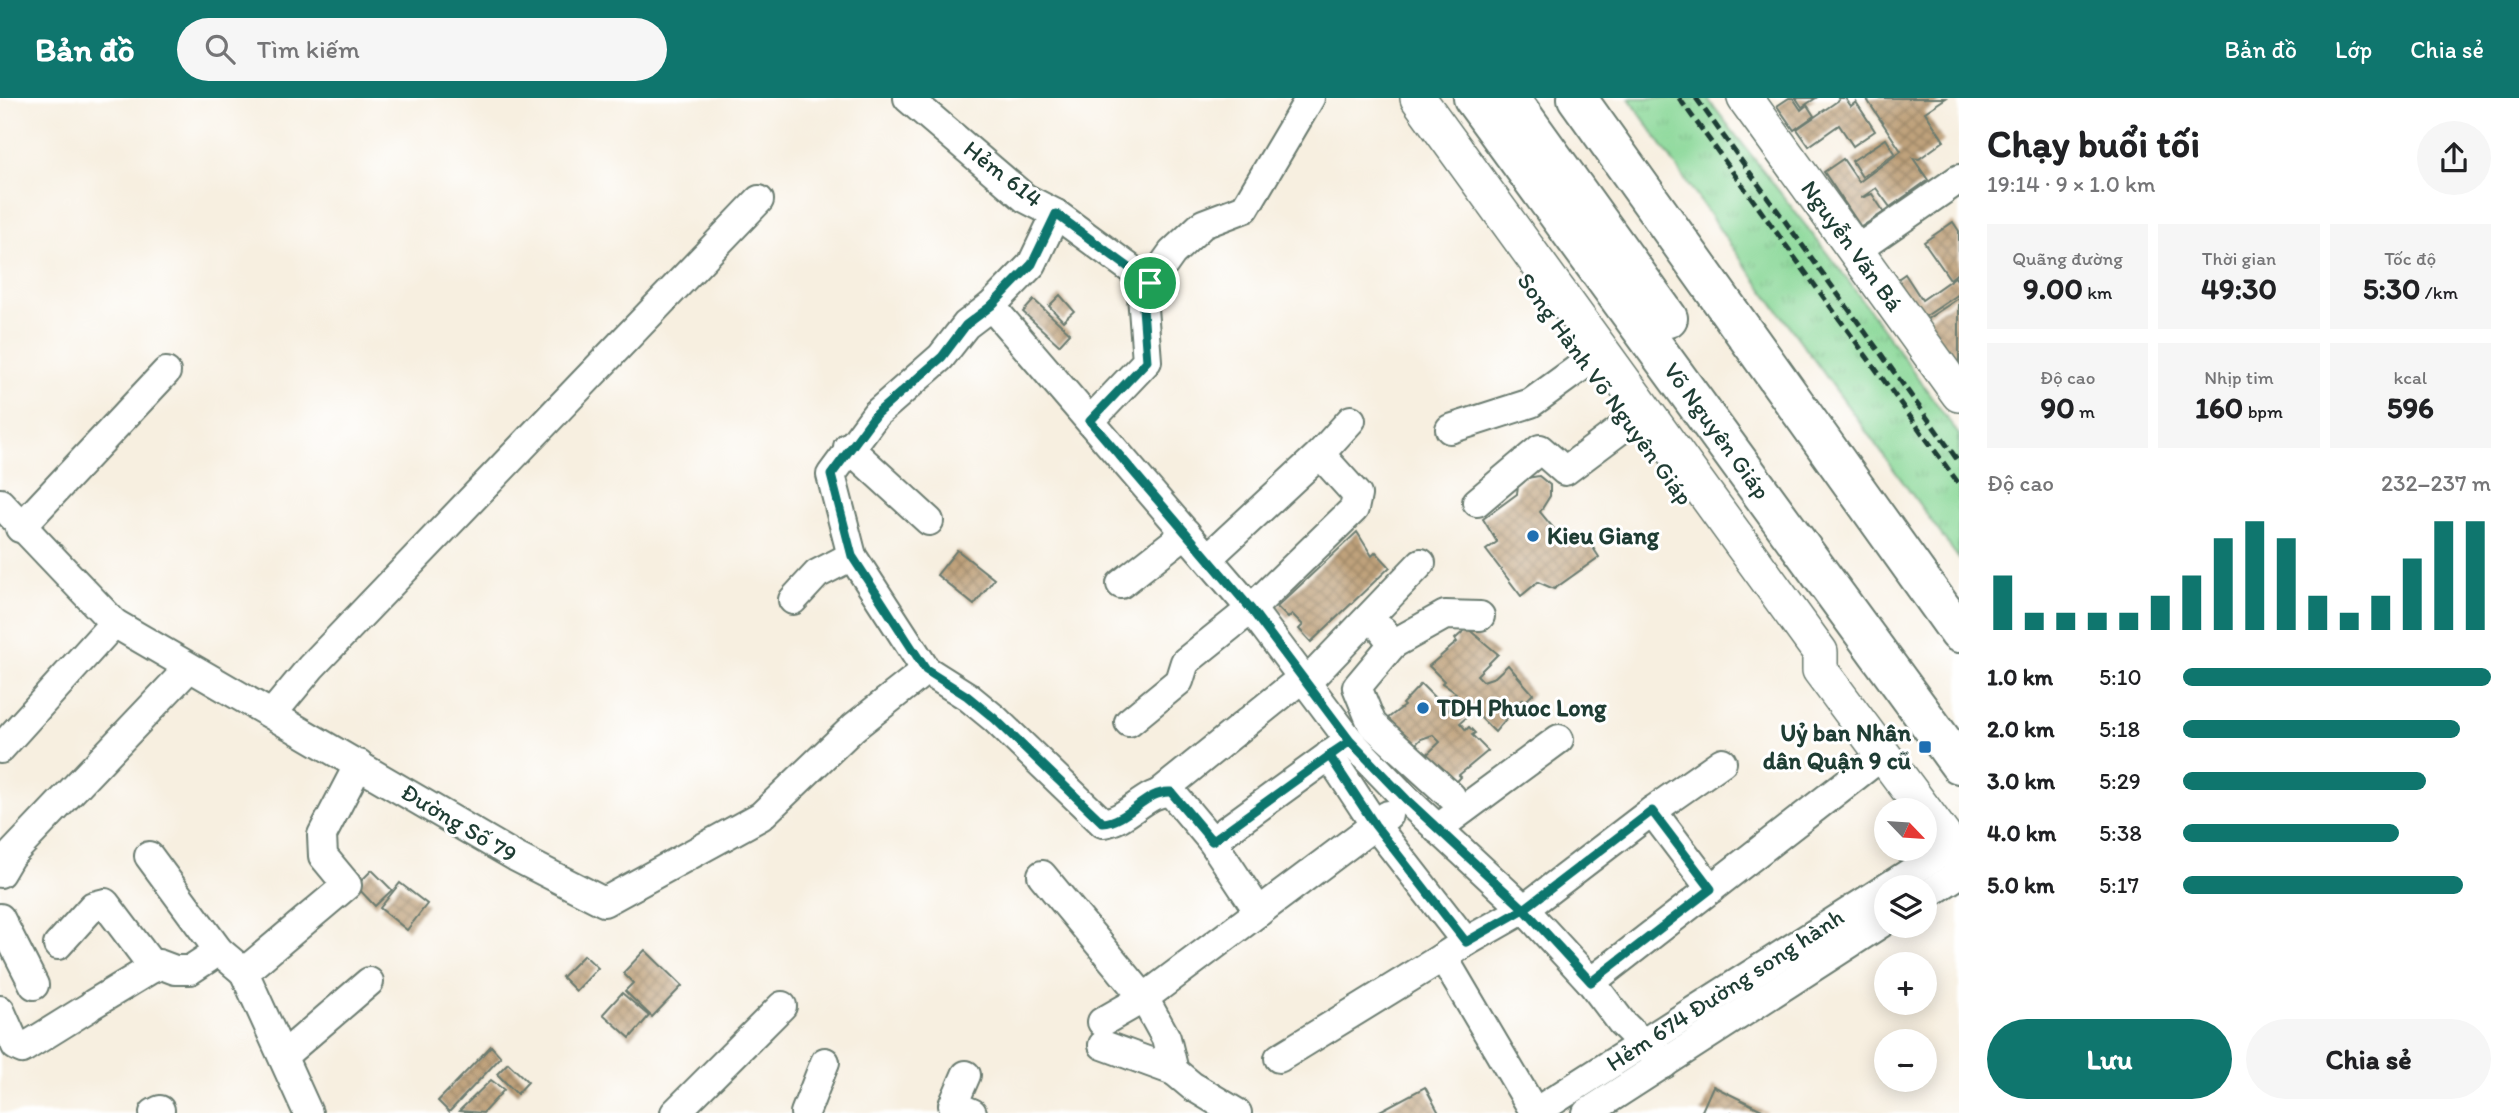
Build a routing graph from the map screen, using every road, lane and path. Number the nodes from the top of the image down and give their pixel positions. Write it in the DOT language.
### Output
graph roads {
  1 [pos="908,98"];
  2 [pos="1310,98"];
  3 [pos="1396,98"];
  4 [pos="1418,98"];
  5 [pos="1474,98"];
  6 [pos="1510,98"];
  7 [pos="1577,98"];
  8 [pos="1606,98"];
  9 [pos="1745,98"];
  10 [pos="1959,179"];
  11 [pos="760,200"];
  12 [pos="1056,214"];
  13 [pos="1855,251"];
  14 [pos="1150,283"];
  15 [pos="991,306"];
  16 [pos="1586,363"];
  17 [pos="166,372"];
  18 [pos="1959,394"];
  19 [pos="1351,419"];
  20 [pos="1090,421"];
  21 [pos="1629,423"];
  22 [pos="1450,429"];
  23 [pos="848,447"];
  24 [pos="1320,454"];
  25 [pos="1478,502"];
  26 [pos="0,503"];
  27 [pos="929,521"];
  28 [pos="20,528"];
  29 [pos="1186,533"];
  30 [pos="852,556"];
  31 [pos="1208,558"];
  32 [pos="1421,563"];
  33 [pos="1121,584"];
  34 [pos="1959,598"];
  35 [pos="793,600"];
  36 [pos="1251,609"];
  37 [pos="1370,615"];
  38 [pos="1480,616"];
  39 [pos="114,623"];
  40 [pos="1959,633"];
  41 [pos="1393,644"];
  42 [pos="188,668"];
  43 [pos="926,670"];
  44 [pos="1820,670"];
  45 [pos="1304,681"];
  46 [pos="272,714"];
  47 [pos="1129,722"];
  48 [pos="1959,726"];
  49 [pos="1559,740"];
  50 [pos="0,748"];
  51 [pos="1340,748"];
  52 [pos="1884,754"];
  53 [pos="1722,762"];
  54 [pos="359,764"];
  55 [pos="1959,764"];
  56 [pos="1162,791"];
  57 [pos="1451,796"];
  58 [pos="1407,800"];
  59 [pos="1652,811"];
  60 [pos="1375,825"];
  61 [pos="1437,829"];
  62 [pos="1212,841"];
  63 [pos="149,856"];
  64 [pos="1957,859"];
  65 [pos="0,873"];
  66 [pos="1042,875"];
  67 [pos="1937,882"];
  68 [pos="1711,889"];
  69 [pos="1524,909"];
  70 [pos="1259,912"];
  71 [pos="0,918"];
  72 [pos="1874,928"];
  73 [pos="58,945"];
  74 [pos="1455,950"];
  75 [pos="219,951"];
  76 [pos="154,968"];
  77 [pos="244,972"];
  78 [pos="369,982"];
  79 [pos="1591,982"];
  80 [pos="34,985"];
  81 [pos="1144,998"];
  82 [pos="782,1006"];
  83 [pos="0,1010"];
  84 [pos="1642,1042"];
  85 [pos="283,1056"];
  86 [pos="1279,1058"];
  87 [pos="825,1062"];
  88 [pos="1664,1064"];
  89 [pos="1174,1072"];
  90 [pos="966,1075"];
  91 [pos="308,1113"];
  92 [pos="675,1113"];
  93 [pos="805,1113"];
  94 [pos="972,1113"];
  95 [pos="1237,1113"];
  96 [pos="1535,1113"];
  97 [pos="1587,1113"];
  1 -- 12 [label="street, Hẻm 614"];
  2 -- 14 [label="street"];
  3 -- 16 [label="main road, Song Hành Võ Nguyên Giáp"];
  4 -- 44 [label="main road, Song Hành Võ Nguyên Giáp"];
  5 -- 55 [label="highway, Võ Nguyên Giáp"];
  6 -- 48 [label="highway, Võ Nguyên Giáp"];
  7 -- 40 [label="highway"];
  8 -- 34 [label="highway"];
  9 -- 13 [label="main road, Nguyễn Văn Bá"];
  10 -- 13 [label="street"];
  11 -- 46 [label="street"];
  12 -- 14 [label="street"];
  12 -- 15 [label="street, Hẻm 614"];
  13 -- 18 [label="main road, Nguyễn Văn Bá"];
  14 -- 20 [label="street"];
  15 -- 20 [label="street"];
  15 -- 23 [label="street, Hẻm 614"];
  16 -- 21 [label="main road, Song Hành Võ Nguyên Giáp"];
  16 -- 22 [label="street"];
  17 -- 28 [label="street"];
  19 -- 24 [label="street"];
  20 -- 29 [label="street"];
  21 -- 25 [label="street"];
  21 -- 44 [label="main road, Song Hành Võ Nguyên Giáp"];
  23 -- 27 [label="street"];
  23 -- 30 [label="street, Hẻm 614"];
  24 -- 31 [label="street"];
  24 -- 36 [label="street"];
  26 -- 28 [label="street, Đường Số 79"];
  28 -- 39 [label="street, Đường Số 79"];
  29 -- 31 [label="street"];
  29 -- 33 [label="street"];
  30 -- 35 [label="street"];
  30 -- 43 [label="street"];
  31 -- 36 [label="street"];
  32 -- 37 [label="street"];
  36 -- 45 [label="street"];
  36 -- 47 [label="street"];
  37 -- 41 [label="street"];
  37 -- 45 [label="street"];
  38 -- 41 [label="street"];
  39 -- 42 [label="street, Đường Số 79"];
  39 -- 50 [label="street"];
  41 -- 57 [label="street"];
  42 -- 46 [label="street, Đường Số 79"];
  42 -- 65 [label="street"];
  43 -- 54 [label="street, Đường Số 79"];
  43 -- 56 [label="street"];
  44 -- 52 [label="main road, Song Hành Võ Nguyên Giáp"];
  45 -- 51 [label="street"];
  45 -- 56 [label="street"];
  46 -- 54 [label="street, Đường Số 79"];
  49 -- 61 [label="street"];
  51 -- 58 [label="street"];
  51 -- 60 [label="street"];
  51 -- 62 [label="street"];
  52 -- 64 [label="main road, Song Hành Võ Nguyên Giáp"];
  52 -- 68 [label="street"];
  53 -- 59 [label="street"];
  54 -- 77 [label="street"];
  56 -- 62 [label="street"];
  58 -- 60 [label="street"];
  58 -- 61 [label="street"];
  59 -- 68 [label="street"];
  59 -- 69 [label="street"];
  60 -- 70 [label="street"];
  60 -- 74 [label="street"];
  61 -- 69 [label="street"];
  62 -- 70 [label="street"];
  63 -- 75 [label="street"];
  64 -- 67 [label="street"];
  64 -- 84 [label="street, Hẻm 674 Đường song hành"];
  66 -- 81 [label="street"];
  68 -- 79 [label="street"];
  69 -- 74 [label="street"];
  69 -- 79 [label="street"];
  70 -- 81 [label="street"];
  71 -- 80 [label="street"];
  72 -- 88 [label="street, Hẻm 674 Đường song hành"];
  73 -- 76 [label="street"];
  74 -- 86 [label="street"];
  74 -- 96 [label="street"];
  75 -- 76 [label="street"];
  75 -- 77 [label="street"];
  76 -- 83 [label="street"];
  77 -- 85 [label="street"];
  78 -- 85 [label="street"];
  79 -- 84 [label="street"];
  81 -- 89 [label="street"];
  81 -- 89 [label="street"];
  82 -- 92 [label="street"];
  84 -- 88 [label="street"];
  84 -- 96 [label="street, Hẻm 674 Đường song hành"];
  85 -- 91 [label="street"];
  87 -- 93 [label="street"];
  88 -- 97 [label="street, Hẻm 674 Đường song hành"];
  89 -- 95 [label="street"];
  90 -- 94 [label="street"];
}
